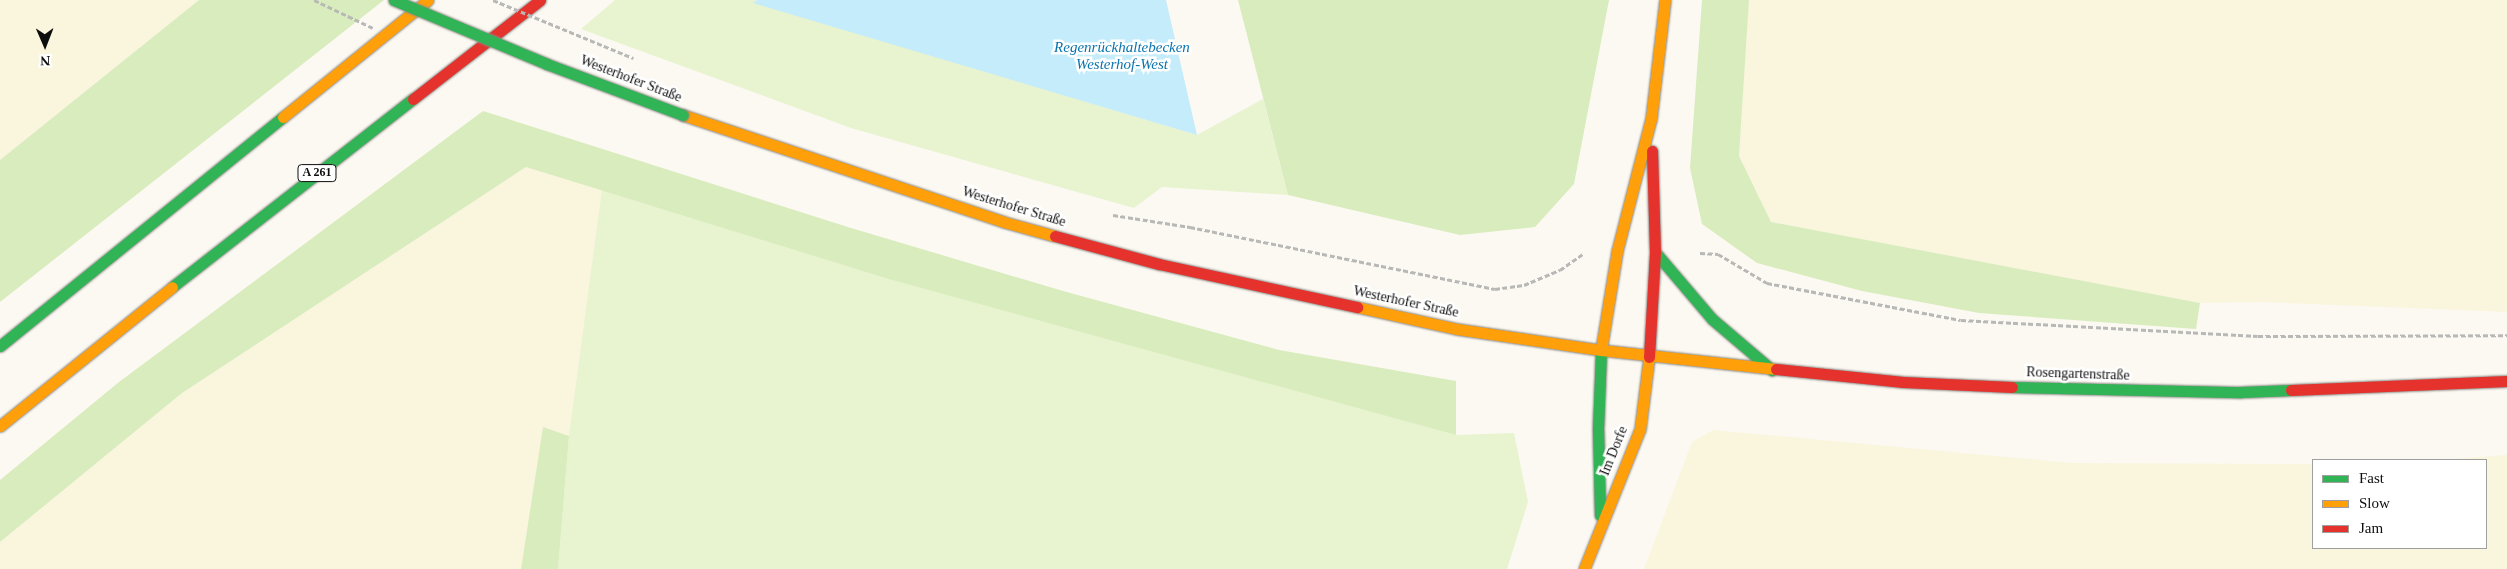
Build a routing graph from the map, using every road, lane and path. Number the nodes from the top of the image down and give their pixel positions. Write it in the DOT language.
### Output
graph roads {
  1 [pos="394,0"];
  2 [pos="428,0"];
  3 [pos="493,0"];
  4 [pos="540,0"];
  5 [pos="1666,0"];
  6 [pos="640,61"];
  7 [pos="1651,119"];
  8 [pos="1112,215"];
  9 [pos="1590,251"];
  10 [pos="1655,252"];
  11 [pos="1693,254"];
  12 [pos="2507,335"];
  13 [pos="0,346"];
  14 [pos="1601,350"];
  15 [pos="1649,357"];
  16 [pos="1772,370"];
  17 [pos="2507,381"];
  18 [pos="0,426"];
  19 [pos="1600,524"];
  20 [pos="1584,569"];
  1 -- 14 [label="main road, Westerhofer Straße, bridge"];
  2 -- 13 [label="main road"];
  3 -- 6 [label="path, bridge"];
  4 -- 18 [label="main road, A 261"];
  5 -- 7 [label="main road"];
  7 -- 10 [label="main road, Im Dorfe"];
  7 -- 14 [label="main road, Im Dorfe"];
  8 -- 9 [label="path"];
  10 -- 15 [label="main road, Im Dorfe"];
  10 -- 16 [label="main road"];
  11 -- 12 [label="path"];
  14 -- 15 [label="main road, Westerhofer Straße"];
  14 -- 19 [label="main road, Im Dorfe"];
  15 -- 16 [label="main road, Rosengartenstraße"];
  15 -- 19 [label="main road, Im Dorfe"];
  16 -- 17 [label="main road, Rosengartenstraße"];
  19 -- 20 [label="main road, Im Dorfe"];
}
